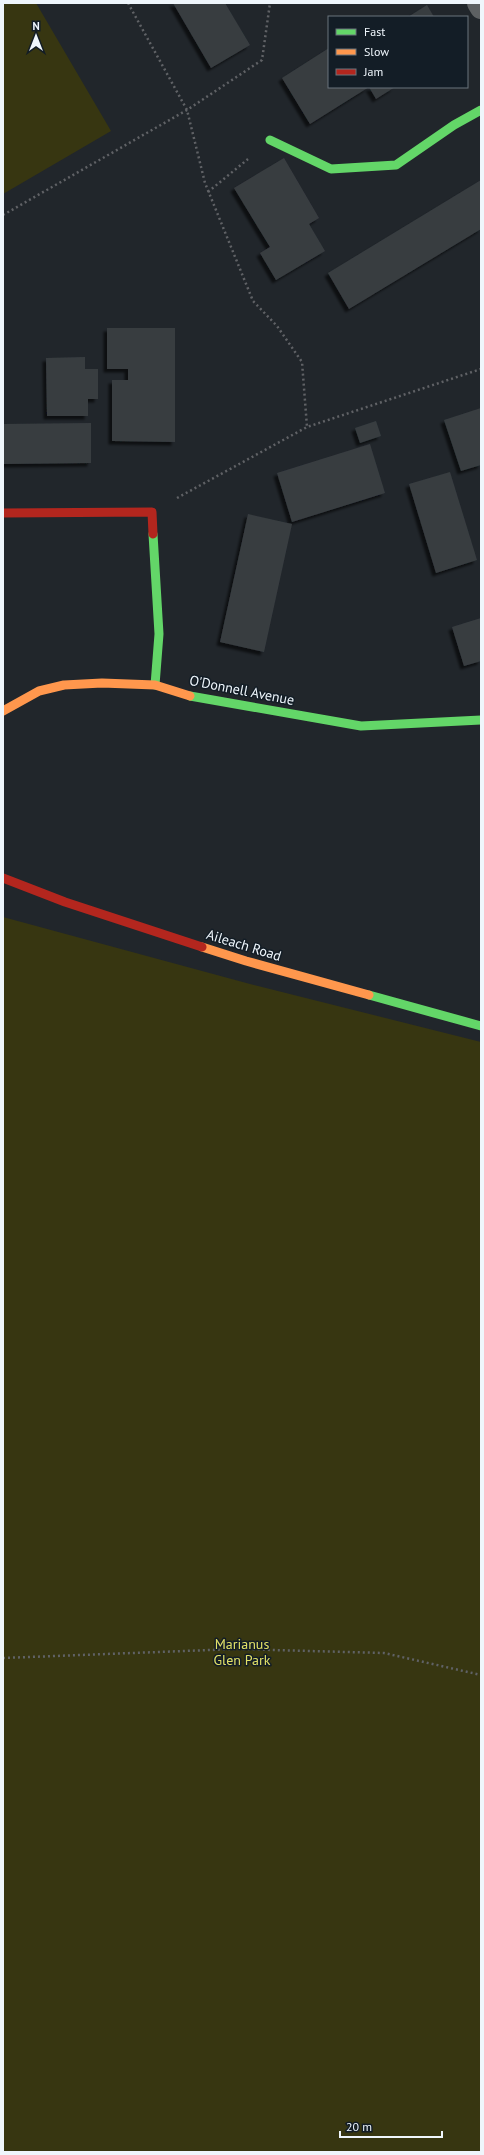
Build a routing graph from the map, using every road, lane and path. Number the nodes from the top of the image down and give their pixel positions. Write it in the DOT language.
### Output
graph roads {
  1 [pos="128,3"];
  2 [pos="270,3"];
  3 [pos="478,3"];
  4 [pos="481,8"];
  5 [pos="186,110"];
  6 [pos="481,110"];
  7 [pos="270,140"];
  8 [pos="208,192"];
  9 [pos="3,215"];
  10 [pos="481,369"];
  11 [pos="307,427"];
  12 [pos="152,512"];
  13 [pos="3,513"];
  14 [pos="155,685"];
  15 [pos="3,711"];
  16 [pos="481,720"];
  17 [pos="3,878"];
  18 [pos="481,1026"];
  19 [pos="3,1658"];
  20 [pos="481,1675"];
  1 -- 5 [label="path"];
  2 -- 5 [label="path"];
  3 -- 4 [label="street"];
  5 -- 8 [label="path"];
  5 -- 9 [label="path"];
  6 -- 7 [label="street"];
  7 -- 8 [label="path"];
  8 -- 11 [label="path"];
  10 -- 11 [label="path"];
  11 -- 12 [label="path"];
  12 -- 13 [label="street"];
  12 -- 14 [label="street"];
  14 -- 15 [label="street, O'Donnell Avenue"];
  14 -- 16 [label="street, O'Donnell Avenue"];
  17 -- 18 [label="street, Aileach Road"];
  19 -- 20 [label="path"];
}
